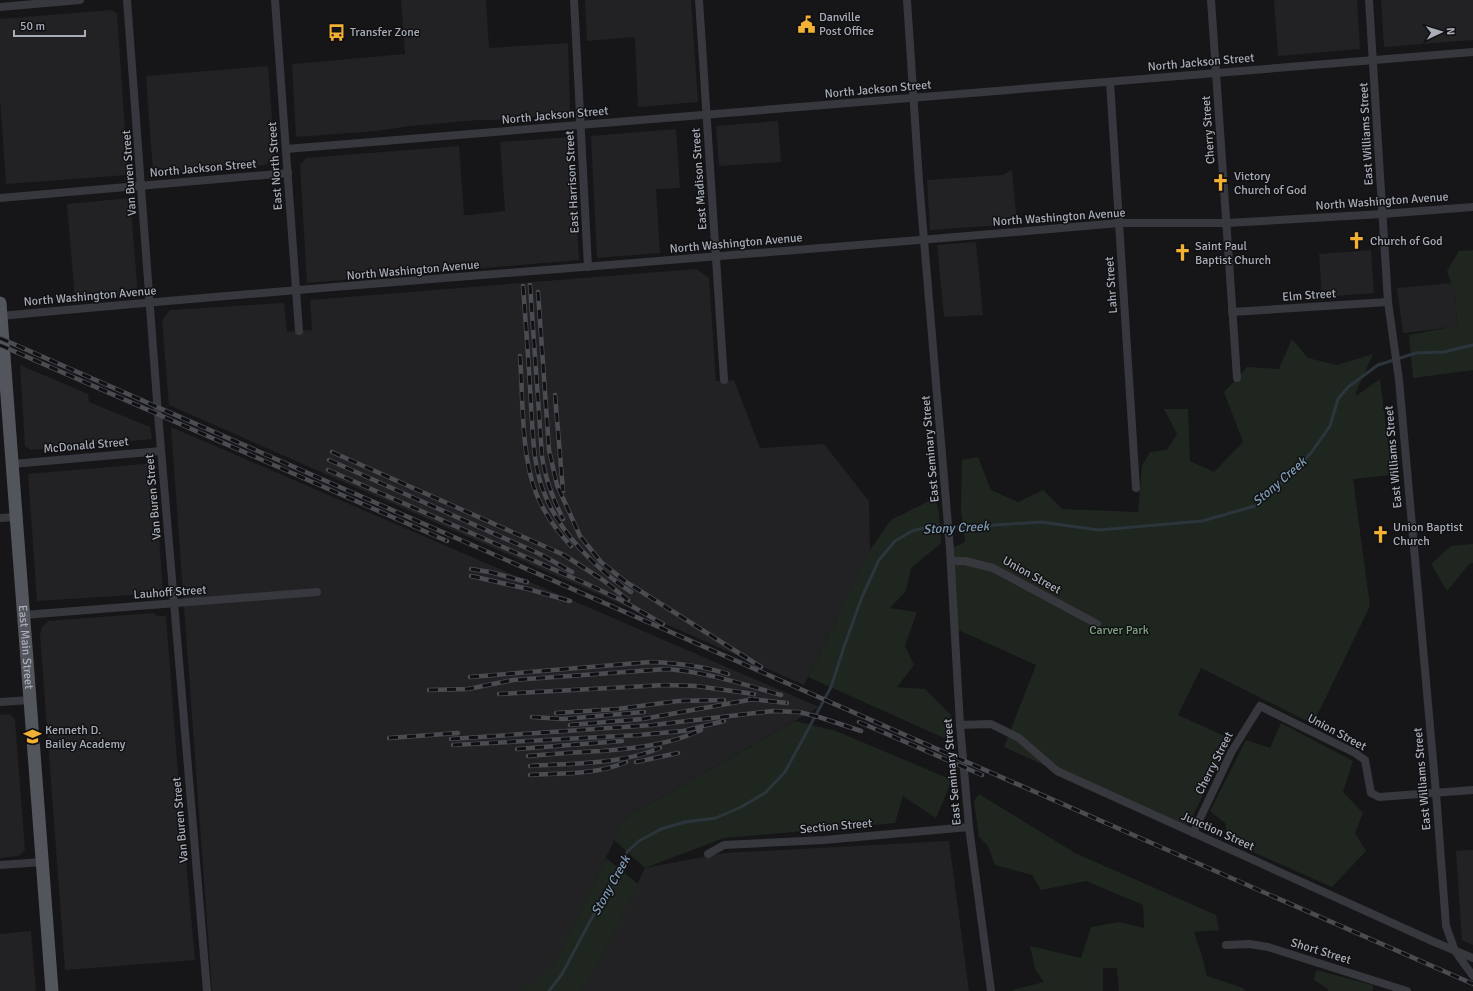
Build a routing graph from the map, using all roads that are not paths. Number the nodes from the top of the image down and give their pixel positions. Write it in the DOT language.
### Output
graph roads {
  1 [pos="80,0"];
  2 [pos="128,0"];
  3 [pos="275,0"];
  4 [pos="574,0"];
  5 [pos="699,0"];
  6 [pos="907,0"];
  7 [pos="1211,0"];
  8 [pos="1370,0"];
  9 [pos="0,7"];
  10 [pos="1473,52"];
  11 [pos="1373,61"];
  12 [pos="1216,73"];
  13 [pos="1110,82"];
  14 [pos="913,98"];
  15 [pos="707,114"];
  16 [pos="581,125"];
  17 [pos="286,149"];
  18 [pos="288,173"];
  19 [pos="142,186"];
  20 [pos="0,198"];
  21 [pos="1473,207"];
  22 [pos="1382,214"];
  23 [pos="1227,222"];
  24 [pos="1120,223"];
  25 [pos="924,239"];
  26 [pos="715,257"];
  27 [pos="588,267"];
  28 [pos="296,291"];
  29 [pos="149,302"];
  30 [pos="1388,302"];
  31 [pos="0,310"];
  32 [pos="1232,312"];
  33 [pos="299,331"];
  34 [pos="1237,378"];
  35 [pos="724,380"];
  36 [pos="3,393"];
  37 [pos="161,451"];
  38 [pos="12,464"];
  39 [pos="1136,488"];
  40 [pos="16,517"];
  41 [pos="0,518"];
  42 [pos="951,561"];
  43 [pos="317,592"];
  44 [pos="173,604"];
  45 [pos="24,615"];
  46 [pos="1098,624"];
  47 [pos="30,700"];
  48 [pos="0,702"];
  49 [pos="1260,706"];
  50 [pos="960,725"];
  51 [pos="1473,790"];
  52 [pos="1436,793"];
  53 [pos="969,827"];
  54 [pos="1193,833"];
  55 [pos="708,854"];
  56 [pos="42,862"];
  57 [pos="0,865"];
  58 [pos="1226,945"];
  59 [pos="1455,951"];
  60 [pos="1473,958"];
  61 [pos="1473,976"];
  62 [pos="52,991"];
  63 [pos="207,991"];
  64 [pos="991,991"];
  65 [pos="1407,991"];
  1 -- 9 [label="street"];
  2 -- 19 [label="street, Van Buren Street"];
  3 -- 17 [label="street, East North Street"];
  4 -- 16 [label="street, East Harrison Street"];
  5 -- 15 [label="street, East Madison Street"];
  6 -- 14 [label="street, East Seminary Street"];
  7 -- 12 [label="street, Cherry Street"];
  8 -- 11 [label="street, East Williams Street"];
  10 -- 11 [label="street, North Jackson Street"];
  11 -- 12 [label="street, North Jackson Street"];
  11 -- 22 [label="street, East Williams Street"];
  12 -- 13 [label="street, North Jackson Street"];
  12 -- 23 [label="street, Cherry Street"];
  13 -- 14 [label="street, North Jackson Street"];
  13 -- 24 [label="street, Lahr Street"];
  14 -- 15 [label="street, North Jackson Street"];
  14 -- 25 [label="street, East Seminary Street"];
  15 -- 16 [label="street, North Jackson Street"];
  15 -- 26 [label="street, East Madison Street"];
  16 -- 17 [label="street, North Jackson Street"];
  16 -- 27 [label="street, East Harrison Street"];
  17 -- 18 [label="street, East North Street"];
  18 -- 19 [label="street, North Jackson Street"];
  18 -- 28 [label="street, East North Street"];
  19 -- 20 [label="street, North Jackson Street"];
  19 -- 29 [label="street, Van Buren Street"];
  21 -- 22 [label="street, North Washington Avenue"];
  22 -- 23 [label="street, North Washington Avenue"];
  22 -- 30 [label="street, East Williams Street"];
  23 -- 24 [label="street, North Washington Avenue"];
  23 -- 32 [label="street, Cherry Street"];
  24 -- 25 [label="street, North Washington Avenue"];
  24 -- 39 [label="street, Lahr Street"];
  25 -- 26 [label="street, North Washington Avenue"];
  25 -- 42 [label="street, East Seminary Street"];
  26 -- 27 [label="street, North Washington Avenue"];
  26 -- 35 [label="street, East Madison Street"];
  27 -- 28 [label="street, North Washington Avenue"];
  28 -- 29 [label="street, North Washington Avenue"];
  28 -- 33 [label="street, East North Street"];
  29 -- 31 [label="street, North Washington Avenue"];
  29 -- 37 [label="street, Van Buren Street"];
  30 -- 32 [label="street, Elm Street"];
  30 -- 52 [label="street, East Williams Street"];
  31 -- 36 [label="main road, East Main Street"];
  32 -- 34 [label="street, Cherry Street"];
  36 -- 38 [label="main road, East Main Street"];
  37 -- 38 [label="street, McDonald Street"];
  37 -- 44 [label="street, Van Buren Street"];
  38 -- 40 [label="main road, East Main Street"];
  40 -- 41 [label="street"];
  40 -- 45 [label="main road, East Main Street"];
  42 -- 46 [label="street, Union Street"];
  42 -- 50 [label="street, East Seminary Street"];
  43 -- 44 [label="street, Lauhoff Street"];
  44 -- 45 [label="street, Lauhoff Street"];
  44 -- 63 [label="street, Van Buren Street"];
  45 -- 47 [label="main road, East Main Street"];
  47 -- 48 [label="street"];
  47 -- 56 [label="main road, East Main Street"];
  49 -- 52 [label="street, Union Street"];
  49 -- 54 [label="street, Cherry Street"];
  50 -- 53 [label="street, East Seminary Street"];
  50 -- 54 [label="street, Junction Street"];
  51 -- 52 [label="street"];
  52 -- 59 [label="street, East Williams Street"];
  53 -- 55 [label="street, Section Street"];
  53 -- 64 [label="street, East Seminary Street"];
  54 -- 59 [label="street, Junction Street"];
  56 -- 57 [label="street"];
  56 -- 62 [label="main road, East Main Street"];
  58 -- 65 [label="street, Short Street"];
  59 -- 60 [label="street, Junction Street"];
  59 -- 61 [label="street, East Williams Street"];
}
